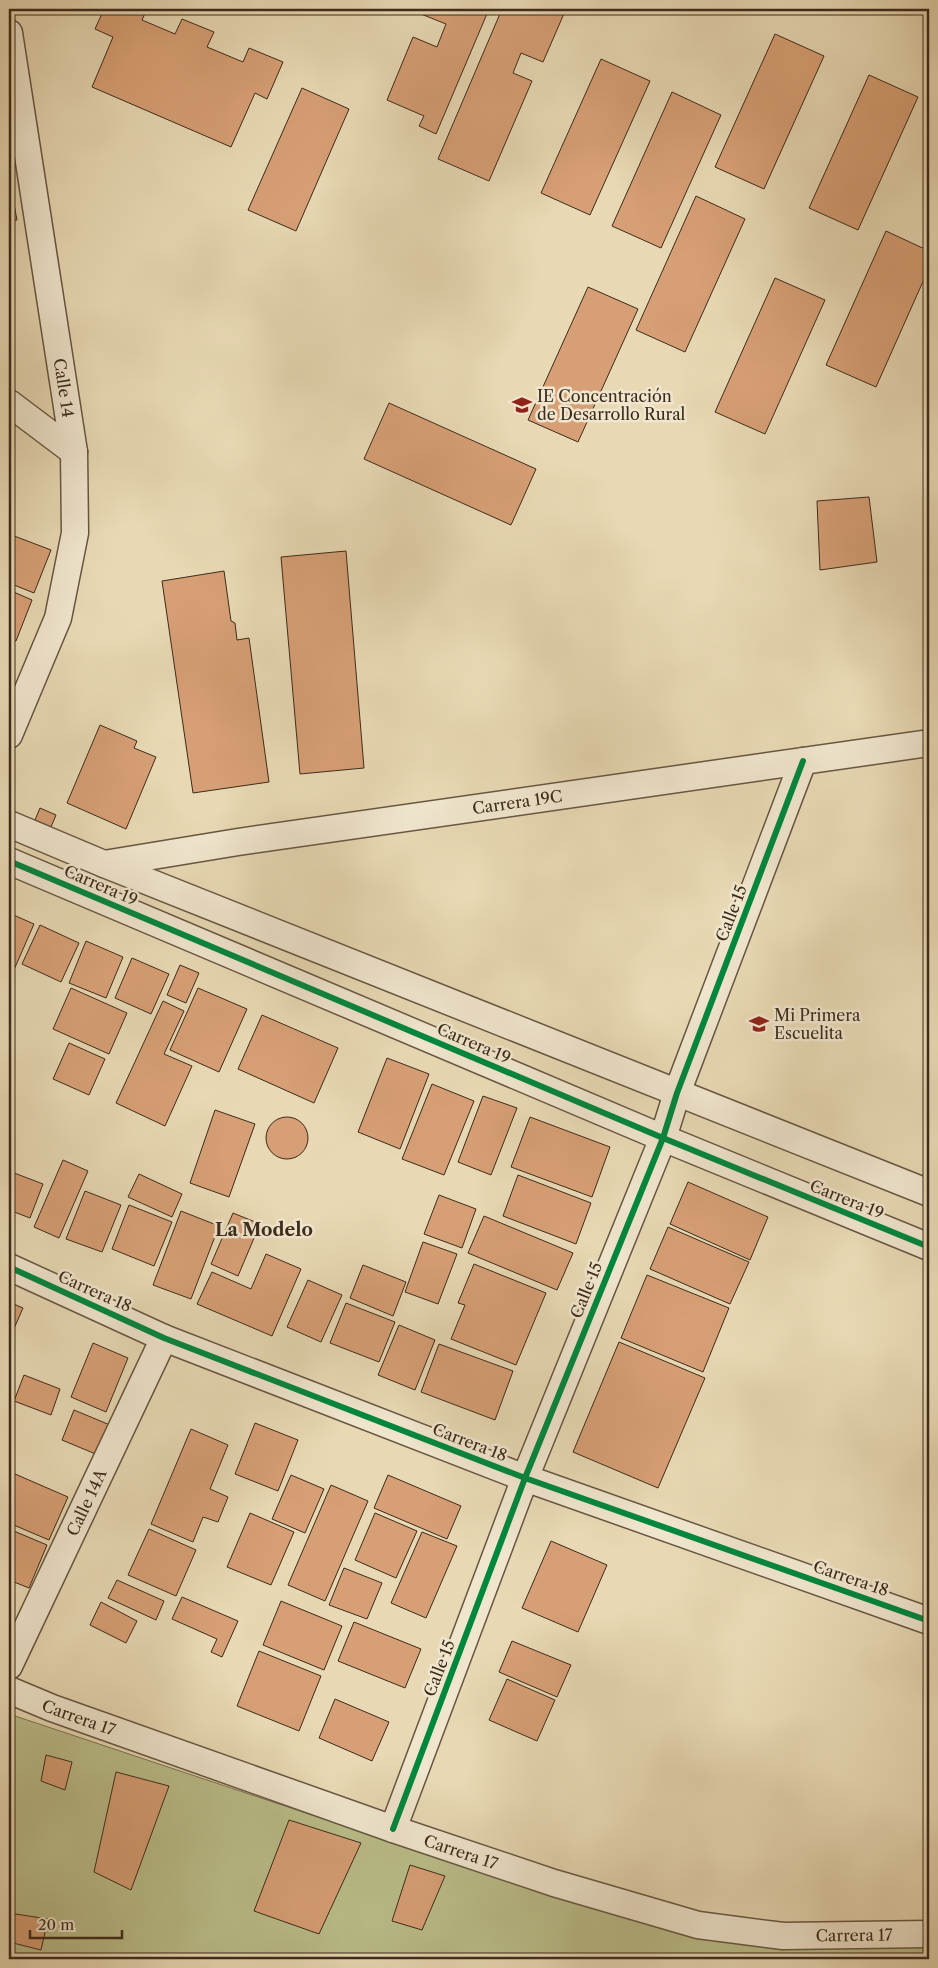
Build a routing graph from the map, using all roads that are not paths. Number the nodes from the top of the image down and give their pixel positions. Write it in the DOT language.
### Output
graph roads {
  1 [pos="9,33"];
  2 [pos="9,404"];
  3 [pos="74,452"];
  4 [pos="9,735"];
  5 [pos="929,743"];
  6 [pos="803,761"];
  7 [pos="9,824"];
  8 [pos="9,861"];
  9 [pos="104,864"];
  10 [pos="677,1093"];
  11 [pos="663,1138"];
  12 [pos="929,1193"];
  13 [pos="929,1247"];
  14 [pos="9,1267"];
  15 [pos="164,1338"];
  16 [pos="525,1478"];
  17 [pos="929,1621"];
  18 [pos="9,1666"];
  19 [pos="9,1690"];
  20 [pos="393,1829"];
  21 [pos="929,1934"];
  1 -- 3 [label="street, Calle 14"];
  2 -- 3 [label="street"];
  3 -- 4 [label="street, Calle 14"];
  5 -- 6 [label="street, Carrera 19C"];
  6 -- 9 [label="street, Carrera 19C"];
  6 -- 10 [label="street, Calle 15"];
  7 -- 9 [label="street, Carrera 19"];
  8 -- 11 [label="street, Carrera 19"];
  9 -- 10 [label="street, Carrera 19"];
  10 -- 11 [label="street, Calle 15"];
  10 -- 12 [label="street, Carrera 19"];
  11 -- 13 [label="street, Carrera 19"];
  11 -- 16 [label="street, Calle 15"];
  14 -- 15 [label="street, Carrera 18"];
  15 -- 16 [label="street, Carrera 18"];
  15 -- 18 [label="street, Calle 14A"];
  16 -- 17 [label="street, Carrera 18"];
  16 -- 20 [label="street, Calle 15"];
  19 -- 20 [label="street, Carrera 17"];
  20 -- 21 [label="street, Carrera 17"];
}
